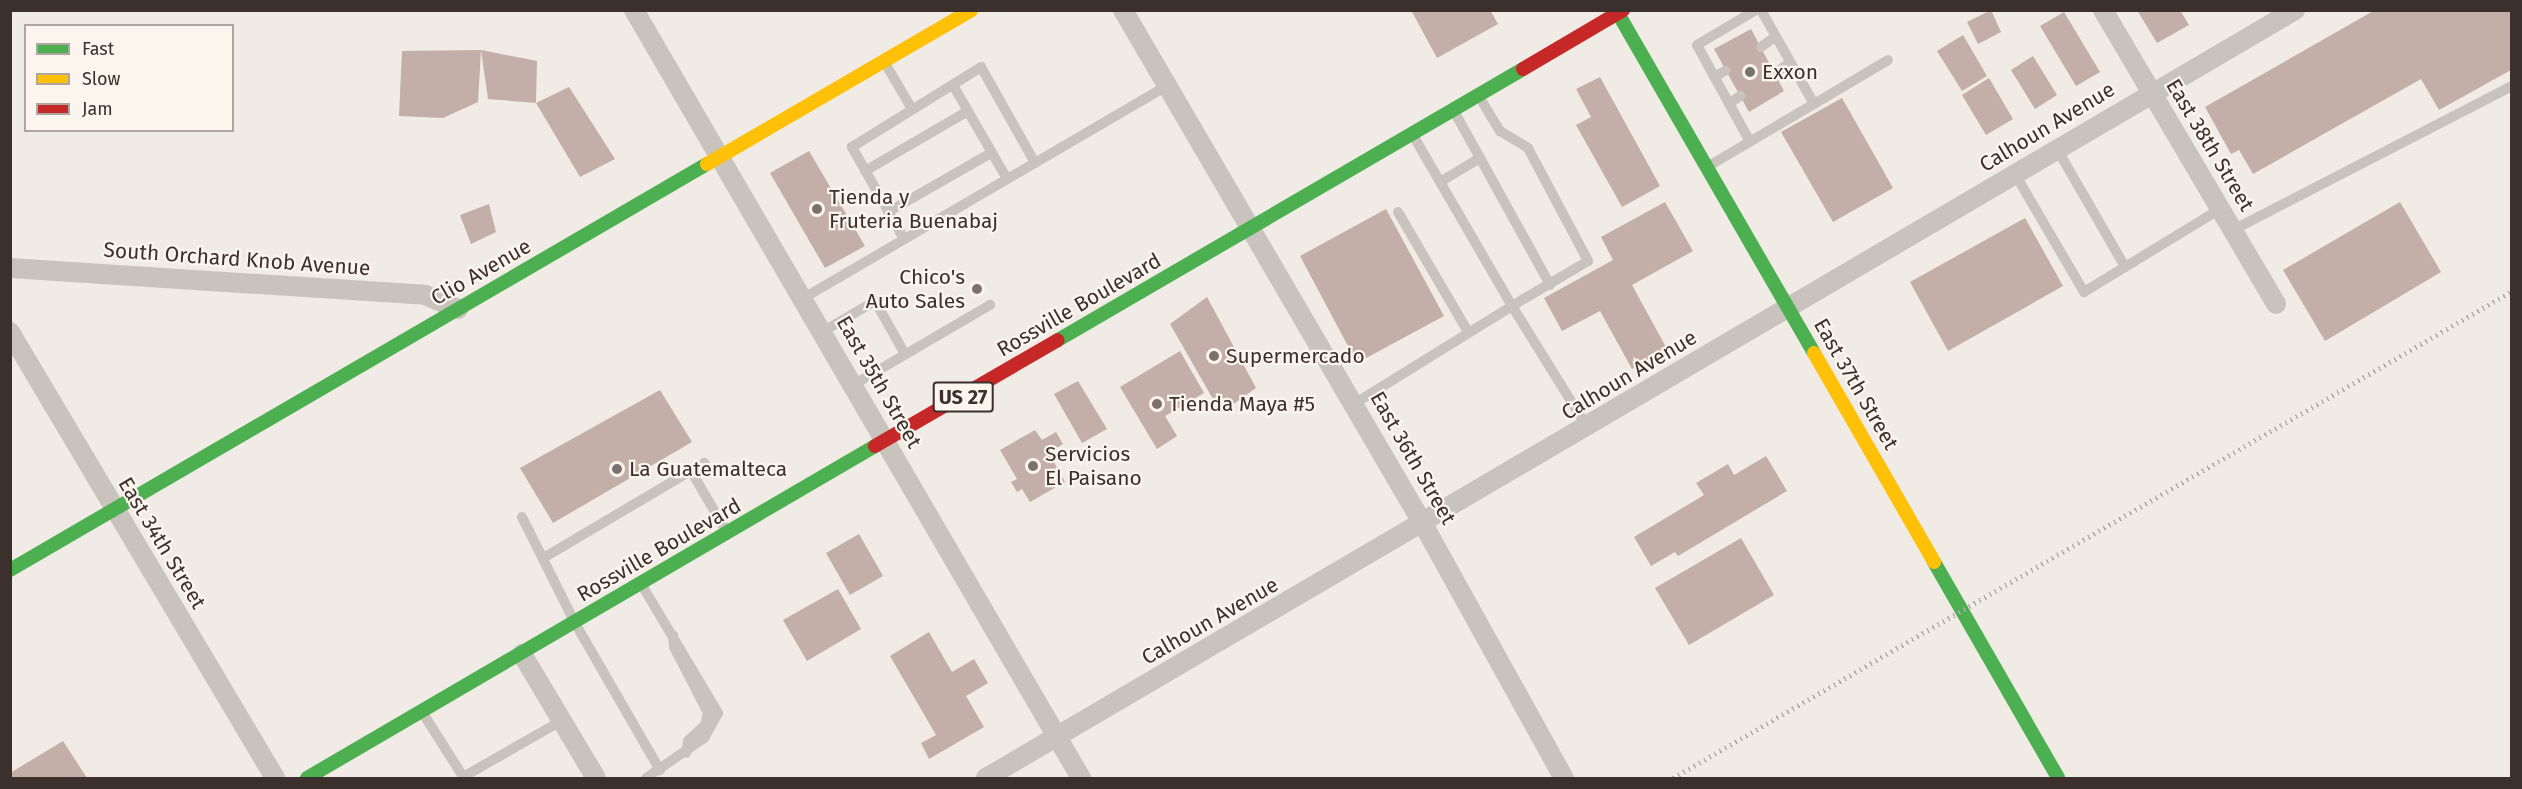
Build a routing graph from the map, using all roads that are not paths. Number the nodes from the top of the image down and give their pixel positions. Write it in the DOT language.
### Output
graph roads {
  1 [pos="634,10"];
  2 [pos="972,10"];
  3 [pos="1123,10"];
  4 [pos="1755,10"];
  5 [pos="1761,10"];
  6 [pos="2103,10"];
  7 [pos="2295,10"];
  8 [pos="1619,12"];
  9 [pos="1775,38"];
  10 [pos="1761,47"];
  11 [pos="1888,60"];
  12 [pos="884,62"];
  13 [pos="1790,63"];
  14 [pos="1725,71"];
  15 [pos="1775,73"];
  16 [pos="1714,77"];
  17 [pos="953,85"];
  18 [pos="1168,85"];
  19 [pos="2511,86"];
  20 [pos="2152,93"];
  21 [pos="1478,95"];
  22 [pos="1740,96"];
  23 [pos="1729,104"];
  24 [pos="1814,104"];
  25 [pos="912,109"];
  26 [pos="1454,110"];
  27 [pos="968,111"];
  28 [pos="1412,134"];
  29 [pos="1749,140"];
  30 [pos="2057,149"];
  31 [pos="991,153"];
  32 [pos="1480,158"];
  33 [pos="719,159"];
  34 [pos="1035,163"];
  35 [pos="1707,167"];
  36 [pos="865,171"];
  37 [pos="2015,174"];
  38 [pos="1007,179"];
  39 [pos="1440,182"];
  40 [pos="2220,209"];
  41 [pos="888,212"];
  42 [pos="1398,212"];
  43 [pos="1253,228"];
  44 [pos="2232,230"];
  45 [pos="904,239"];
  46 [pos="2125,267"];
  47 [pos="10,268"];
  48 [pos="1550,285"];
  49 [pos="802,299"];
  50 [pos="2276,304"];
  51 [pos="990,305"];
  52 [pos="1512,306"];
  53 [pos="1788,308"];
  54 [pos="458,309"];
  55 [pos="10,332"];
  56 [pos="822,332"];
  57 [pos="1468,332"];
  58 [pos="905,354"];
  59 [pos="853,385"];
  60 [pos="1354,404"];
  61 [pos="1587,427"];
  62 [pos="886,442"];
  63 [pos="704,463"];
  64 [pos="691,471"];
  65 [pos="114,511"];
  66 [pos="522,517"];
  67 [pos="1424,524"];
  68 [pos="728,534"];
  69 [pos="545,557"];
  70 [pos="10,570"];
  71 [pos="641,584"];
  72 [pos="574,623"];
  73 [pos="522,654"];
  74 [pos="422,712"];
  75 [pos="561,721"];
  76 [pos="1057,738"];
  77 [pos="660,770"];
  78 [pos="275,778"];
  79 [pos="307,778"];
  80 [pos="463,778"];
  81 [pos="594,778"];
  82 [pos="646,778"];
  83 [pos="986,778"];
  84 [pos="1081,778"];
  85 [pos="1564,778"];
  86 [pos="2058,778"];
  1 -- 33 [label="street, East 35th Street"];
  2 -- 12 [label="main road, Clio Avenue"];
  3 -- 18 [label="street, East 36th Street"];
  4 -- 16 [label="lane"];
  5 -- 9 [label="lane"];
  6 -- 20 [label="street, East 38th Street"];
  7 -- 20 [label="street, Calhoun Avenue"];
  8 -- 21 [label="main road, Rossville Boulevard / US 27"];
  8 -- 35 [label="main road, East 37th Street"];
  9 -- 10 [label="lane"];
  9 -- 13 [label="lane"];
  11 -- 24 [label="lane"];
  12 -- 25 [label="lane"];
  12 -- 33 [label="main road, Clio Avenue"];
  13 -- 15 [label="lane"];
  13 -- 24 [label="lane"];
  14 -- 16 [label="lane"];
  16 -- 23 [label="lane"];
  17 -- 25 [label="lane"];
  17 -- 27 [label="lane"];
  17 -- 34 [label="lane"];
  18 -- 34 [label="lane"];
  18 -- 43 [label="street, East 36th Street"];
  19 -- 44 [label="lane"];
  20 -- 30 [label="street, Calhoun Avenue"];
  20 -- 40 [label="street, East 38th Street"];
  21 -- 26 [label="main road, Rossville Boulevard / US 27"];
  21 -- 48 [label="lane"];
  22 -- 23 [label="lane"];
  23 -- 29 [label="lane"];
  24 -- 29 [label="lane"];
  25 -- 36 [label="lane"];
  26 -- 28 [label="main road, Rossville Boulevard / US 27"];
  26 -- 32 [label="lane"];
  27 -- 31 [label="lane"];
  27 -- 36 [label="lane"];
  28 -- 39 [label="lane"];
  28 -- 43 [label="main road, Rossville Boulevard / US 27"];
  29 -- 35 [label="lane"];
  30 -- 37 [label="street, Calhoun Avenue"];
  30 -- 46 [label="lane"];
  31 -- 38 [label="lane"];
  31 -- 41 [label="lane"];
  32 -- 39 [label="lane"];
  32 -- 48 [label="lane"];
  33 -- 49 [label="street, East 35th Street"];
  33 -- 54 [label="main road, Clio Avenue"];
  34 -- 38 [label="lane"];
  35 -- 53 [label="main road, East 37th Street"];
  36 -- 41 [label="lane"];
  37 -- 46 [label="lane"];
  37 -- 53 [label="street, Calhoun Avenue"];
  38 -- 45 [label="lane"];
  39 -- 52 [label="lane"];
  40 -- 44 [label="street, East 38th Street"];
  40 -- 46 [label="lane"];
  41 -- 45 [label="lane"];
  42 -- 57 [label="lane"];
  43 -- 60 [label="street, East 36th Street"];
  43 -- 62 [label="main road, Rossville Boulevard / US 27"];
  44 -- 50 [label="street, East 38th Street"];
  45 -- 49 [label="lane"];
  47 -- 54 [label="street, South Orchard Knob Avenue"];
  48 -- 52 [label="lane"];
  49 -- 56 [label="street, East 35th Street"];
  51 -- 58 [label="lane"];
  52 -- 57 [label="lane"];
  52 -- 61 [label="lane"];
  53 -- 61 [label="street, Calhoun Avenue"];
  53 -- 86 [label="main road, East 37th Street"];
  54 -- 65 [label="main road, Clio Avenue"];
  55 -- 65 [label="street, East 34th Street"];
  56 -- 58 [label="lane"];
  56 -- 59 [label="street, East 35th Street"];
  57 -- 60 [label="lane"];
  58 -- 59 [label="lane"];
  59 -- 62 [label="street, East 35th Street"];
  60 -- 67 [label="street, East 36th Street"];
  61 -- 67 [label="street, Calhoun Avenue"];
  62 -- 68 [label="main road, Rossville Boulevard / US 27"];
  62 -- 76 [label="street, East 35th Street"];
  63 -- 64 [label="lane"];
  64 -- 68 [label="lane"];
  64 -- 69 [label="lane"];
  65 -- 70 [label="main road, Clio Avenue"];
  65 -- 78 [label="street, East 34th Street"];
  66 -- 69 [label="lane"];
  67 -- 76 [label="street, Calhoun Avenue"];
  67 -- 85 [label="street, East 36th Street"];
  68 -- 71 [label="main road, Rossville Boulevard / US 27"];
  69 -- 72 [label="lane"];
  71 -- 72 [label="main road, Rossville Boulevard / US 27"];
  71 -- 77 [label="lane"];
  72 -- 73 [label="main road, Rossville Boulevard / US 27"];
  72 -- 77 [label="lane"];
  73 -- 74 [label="main road, Rossville Boulevard / US 27"];
  73 -- 75 [label="street"];
  74 -- 79 [label="main road, Rossville Boulevard / US 27"];
  74 -- 80 [label="lane"];
  75 -- 80 [label="lane"];
  75 -- 81 [label="street"];
  76 -- 83 [label="street, Calhoun Avenue"];
  76 -- 84 [label="street, East 35th Street"];
  77 -- 82 [label="lane"];
}
